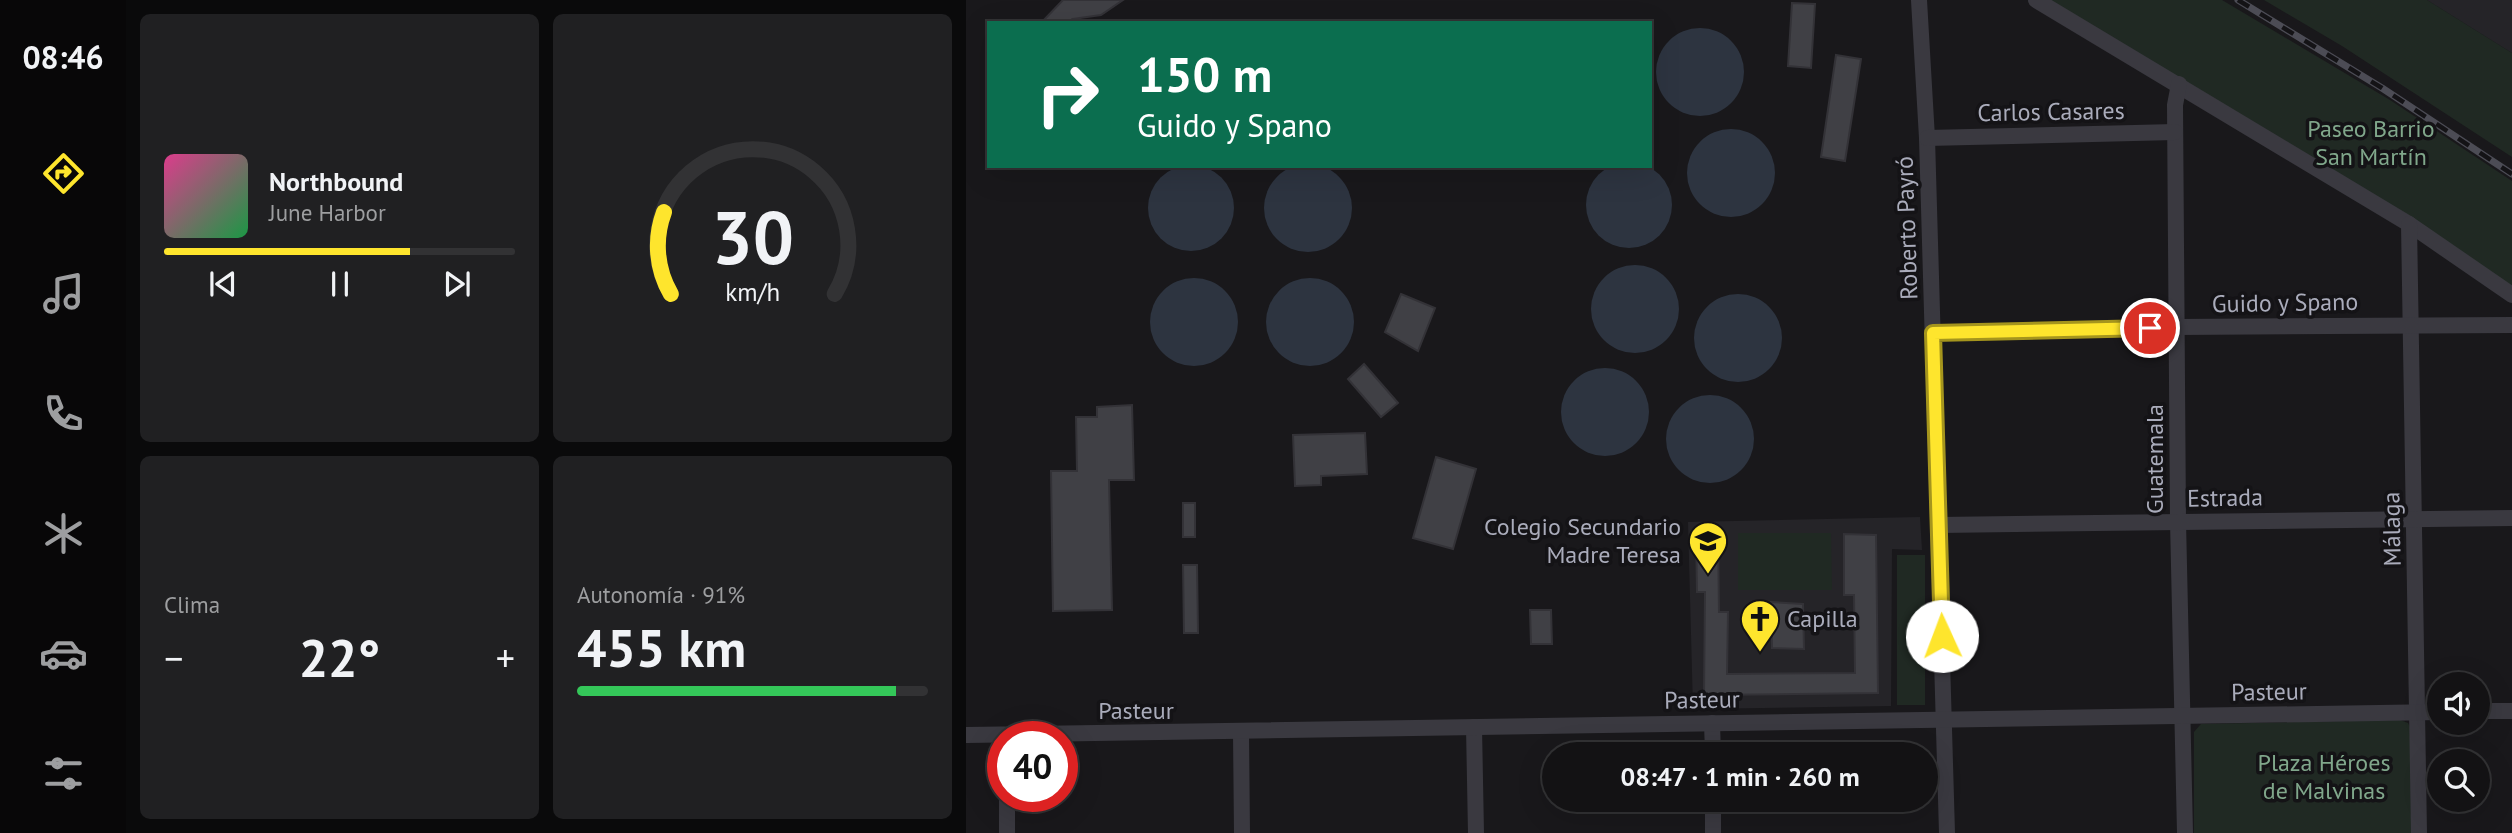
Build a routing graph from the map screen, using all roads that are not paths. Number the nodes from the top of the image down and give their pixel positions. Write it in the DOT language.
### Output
graph roads {
  1 [pos="1919,0"];
  2 [pos="2036,0"];
  3 [pos="2179,84"];
  4 [pos="2175,132"];
  5 [pos="1927,138"];
  6 [pos="2409,224"];
  7 [pos="2512,295"];
  8 [pos="2412,325"];
  9 [pos="2512,325"];
  10 [pos="2177,327"];
  11 [pos="1933,333"];
  12 [pos="2512,518"];
  13 [pos="2415,519"];
  14 [pos="2178,522"];
  15 [pos="1939,525"];
  16 [pos="2490,711"];
  17 [pos="2512,711"];
  18 [pos="2417,712"];
  19 [pos="2427,712"];
  20 [pos="2185,716"];
  21 [pos="1944,719"];
  22 [pos="1712,723"];
  23 [pos="1474,727"];
  24 [pos="1241,733"];
  25 [pos="966,735"];
  26 [pos="1078,735"];
  27 [pos="987,736"];
  28 [pos="1713,742"];
  29 [pos="1007,812"];
  30 [pos="1713,812"];
  31 [pos="1007,833"];
  32 [pos="1242,833"];
  33 [pos="1476,833"];
  34 [pos="1713,833"];
  35 [pos="1947,833"];
  36 [pos="2185,833"];
  37 [pos="2419,833"];
  1 -- 5 [label="street, Roberto Payró"];
  2 -- 3 [label="street"];
  3 -- 4 [label="street, Guatemala"];
  3 -- 6 [label="street"];
  4 -- 5 [label="street, Carlos Casares"];
  4 -- 10 [label="street, Guatemala"];
  5 -- 11 [label="street, Roberto Payró"];
  6 -- 7 [label="street"];
  6 -- 8 [label="street, Málaga"];
  8 -- 9 [label="street, Guido y Spano"];
  8 -- 10 [label="street, Guido y Spano"];
  8 -- 13 [label="street, Málaga"];
  10 -- 11 [label="street, Guido y Spano"];
  10 -- 14 [label="street, Guatemala"];
  11 -- 15 [label="street, Roberto Payró"];
  12 -- 13 [label="street, Estrada"];
  13 -- 14 [label="street, Estrada"];
  13 -- 18 [label="street, Málaga"];
  14 -- 15 [label="street, Estrada"];
  14 -- 20 [label="street, Guatemala"];
  15 -- 21 [label="street, Roberto Payró"];
  16 -- 17 [label="street"];
  18 -- 19 [label="street, Pasteur"];
  18 -- 20 [label="street, Pasteur"];
  18 -- 37 [label="street, Málaga"];
  20 -- 21 [label="street, Pasteur"];
  20 -- 36 [label="street, Guatemala"];
  21 -- 22 [label="street, Pasteur"];
  21 -- 35 [label="street, Roberto Payró"];
  22 -- 23 [label="street, Pasteur"];
  22 -- 28 [label="street"];
  23 -- 24 [label="street, Pasteur"];
  23 -- 33 [label="street"];
  24 -- 26 [label="street, Pasteur"];
  24 -- 32 [label="street"];
  25 -- 27 [label="street, Pasteur"];
  29 -- 31 [label="street"];
  30 -- 34 [label="street"];
}
